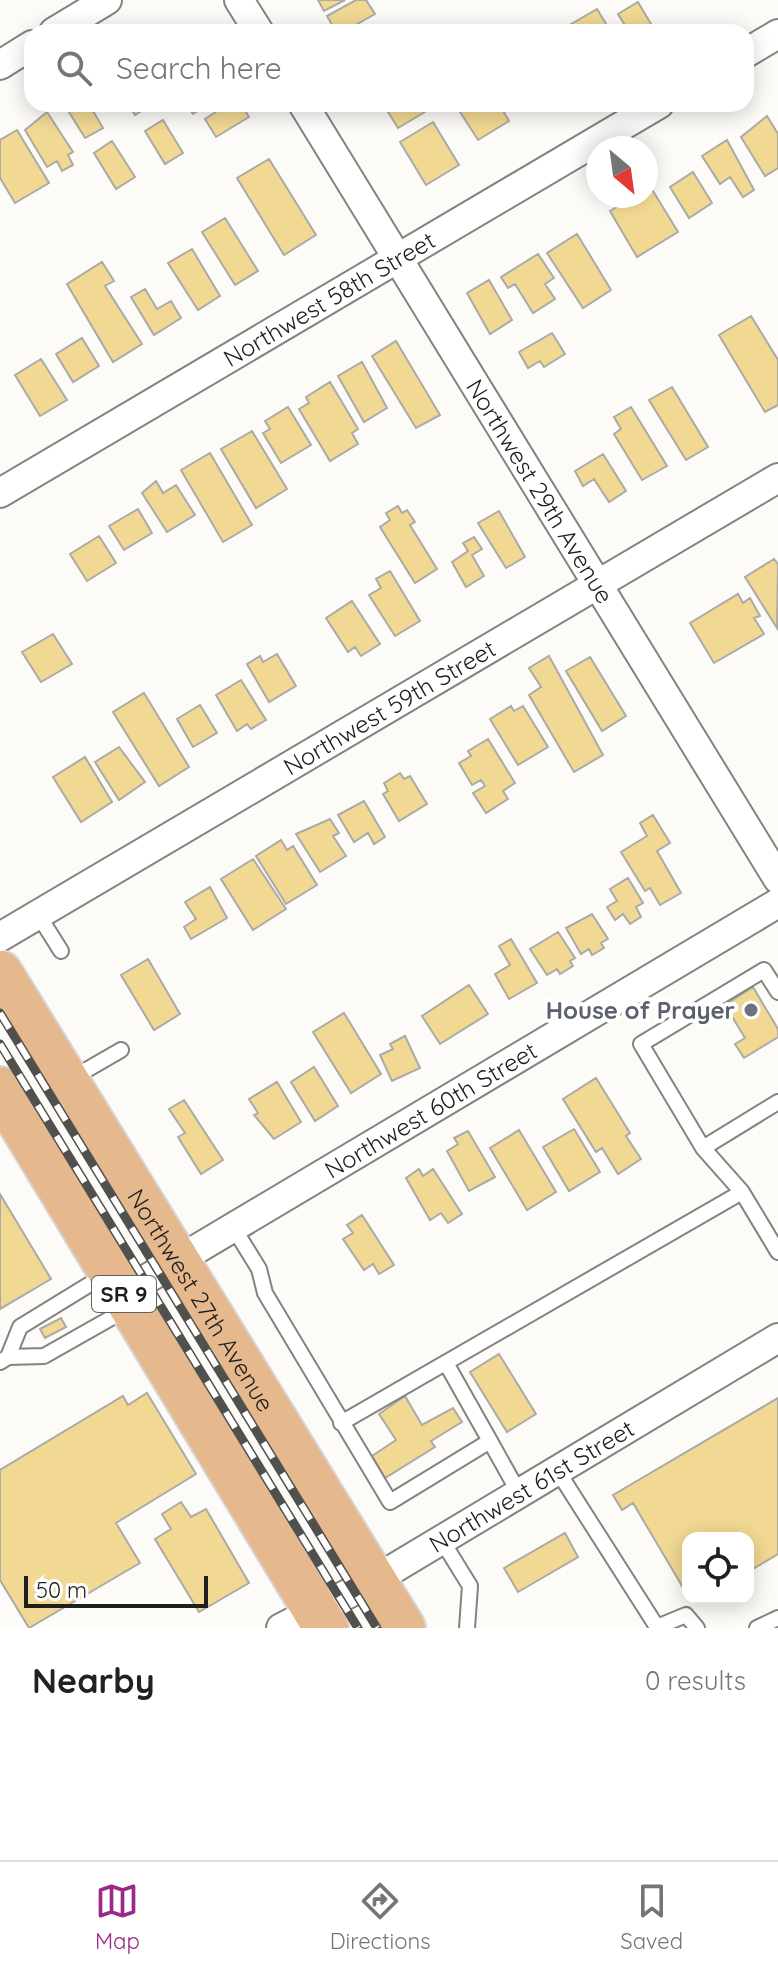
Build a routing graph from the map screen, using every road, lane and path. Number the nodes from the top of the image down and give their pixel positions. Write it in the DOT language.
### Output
graph roads {
  1 [pos="107,0"];
  2 [pos="239,0"];
  3 [pos="67,24"];
  4 [pos="254,24"];
  5 [pos="778,34"];
  6 [pos="754,48"];
  7 [pos="24,50"];
  8 [pos="0,65"];
  9 [pos="308,112"];
  10 [pos="645,112"];
  11 [pos="397,257"];
  12 [pos="778,478"];
  13 [pos="0,493"];
  14 [pos="598,585"];
  15 [pos="778,879"];
  16 [pos="778,903"];
  17 [pos="39,916"];
  18 [pos="0,937"];
  19 [pos="61,951"];
  20 [pos="0,973"];
  21 [pos="778,992"];
  22 [pos="121,1050"];
  23 [pos="66,1082"];
  24 [pos="0,1089"];
  25 [pos="778,1102"];
  26 [pos="703,1148"];
  27 [pos="742,1192"];
  28 [pos="233,1227"];
  29 [pos="778,1252"];
  30 [pos="174,1261"];
  31 [pos="122,1291"];
  32 [pos="778,1338"];
  33 [pos="4,1359"];
  34 [pos="446,1363"];
  35 [pos="341,1423"];
  36 [pos="490,1441"];
  37 [pos="557,1470"];
  38 [pos="519,1493"];
  39 [pos="441,1539"];
  40 [pos="373,1581"];
  41 [pos="778,1618"];
  42 [pos="307,1621"];
  43 [pos="403,1628"];
  44 [pos="467,1628"];
  45 [pos="697,1628"];
  46 [pos="757,1628"];
  1 -- 3 [label="street"];
  2 -- 4 [label="street"];
  5 -- 6 [label="street"];
  7 -- 8 [label="street"];
  9 -- 11 [label="street, Northwest 29th Avenue"];
  10 -- 11 [label="street, Northwest 58th Street"];
  11 -- 13 [label="street, Northwest 58th Street"];
  11 -- 14 [label="street, Northwest 29th Avenue"];
  12 -- 14 [label="street, Northwest 59th Street"];
  14 -- 15 [label="street, Northwest 29th Avenue"];
  14 -- 17 [label="street, Northwest 59th Street"];
  16 -- 28 [label="street, Northwest 60th Street"];
  17 -- 18 [label="street, Northwest 59th Street"];
  17 -- 19 [label="lane"];
  20 -- 23 [label="main road, Northwest 27th Avenue / SR 9"];
  21 -- 26 [label="lane"];
  22 -- 23 [label="lane"];
  23 -- 30 [label="main road, Northwest 27th Avenue / SR 9"];
  24 -- 31 [label="main road, SR 9"];
  25 -- 26 [label="lane"];
  26 -- 27 [label="lane"];
  27 -- 29 [label="lane"];
  27 -- 34 [label="lane"];
  28 -- 30 [label="street, Northwest 60th Street"];
  28 -- 35 [label="lane"];
  30 -- 31 [label="street, Northwest 60th Street"];
  30 -- 40 [label="main road, Northwest 27th Avenue / SR 9"];
  31 -- 33 [label="lane"];
  31 -- 33 [label="lane"];
  31 -- 42 [label="main road, SR 9"];
  32 -- 37 [label="street, Northwest 61st Street"];
  34 -- 35 [label="lane"];
  34 -- 36 [label="lane"];
  35 -- 36 [label="lane"];
  36 -- 38 [label="lane"];
  37 -- 38 [label="street, Northwest 61st Street"];
  37 -- 45 [label="lane"];
  38 -- 39 [label="street, Northwest 61st Street"];
  39 -- 40 [label="street, Northwest 61st Street"];
  39 -- 44 [label="lane"];
  40 -- 42 [label="street, Northwest 61st Street"];
  40 -- 43 [label="main road, Northwest 27th Avenue / SR 9"];
  41 -- 46 [label="lane"];
}
